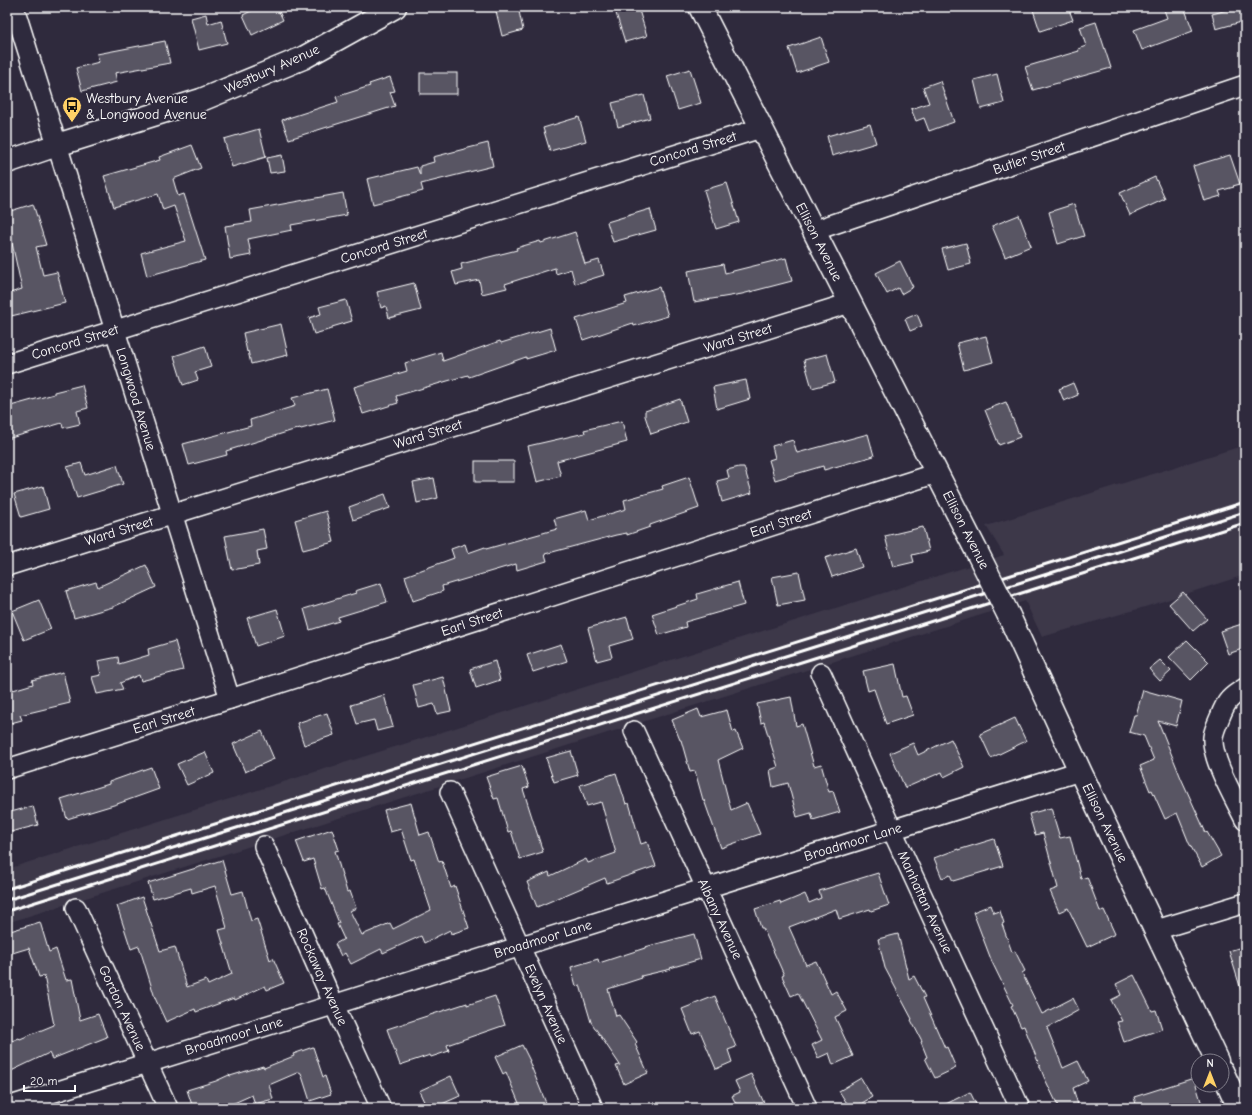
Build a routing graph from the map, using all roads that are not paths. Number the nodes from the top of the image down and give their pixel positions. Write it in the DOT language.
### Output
graph roads {
  1 [pos="14,7"];
  2 [pos="395,7"];
  3 [pos="700,7"];
  4 [pos="1245,85"];
  5 [pos="761,128"];
  6 [pos="56,145"];
  7 [pos="7,162"];
  8 [pos="813,231"];
  9 [pos="850,302"];
  10 [pos="115,330"];
  11 [pos="7,364"];
  12 [pos="937,473"];
  13 [pos="173,514"];
  14 [pos="7,566"];
  15 [pos="821,673"];
  16 [pos="1245,688"];
  17 [pos="230,699"];
  18 [pos="634,731"];
  19 [pos="7,769"];
  20 [pos="1080,771"];
  21 [pos="450,792"];
  22 [pos="1245,820"];
  23 [pos="892,830"];
  24 [pos="264,846"];
  25 [pos="706,888"];
  26 [pos="1245,903"];
  27 [pos="76,908"];
  28 [pos="1156,930"];
  29 [pos="520,946"];
  30 [pos="334,1005"];
  31 [pos="1213,1053"];
  32 [pos="147,1064"];
  33 [pos="1230,1088"];
  34 [pos="7,1107"];
  35 [pos="168,1108"];
  36 [pos="381,1108"];
  37 [pos="594,1108"];
  38 [pos="807,1108"];
  39 [pos="1020,1108"];
  40 [pos="1239,1108"];
  1 -- 6 [label="street, Longwood Avenue"];
  2 -- 6 [label="street, Westbury Avenue"];
  3 -- 5 [label="street, Ellison Avenue"];
  4 -- 8 [label="street, Butler Street"];
  5 -- 8 [label="street, Ellison Avenue"];
  5 -- 10 [label="street, Concord Street"];
  6 -- 7 [label="street, Westbury Avenue"];
  6 -- 10 [label="street, Longwood Avenue"];
  8 -- 9 [label="street, Ellison Avenue"];
  9 -- 12 [label="street, Ellison Avenue"];
  9 -- 13 [label="street, Ward Street"];
  10 -- 11 [label="street, Concord Street"];
  10 -- 13 [label="street, Longwood Avenue"];
  12 -- 17 [label="street, Earl Street"];
  12 -- 20 [label="street, Ellison Avenue, bridge"];
  13 -- 14 [label="street, Ward Street"];
  13 -- 17 [label="street, Longwood Avenue"];
  15 -- 23 [label="street, Manhattan Avenue"];
  16 -- 22 [label="street"];
  17 -- 19 [label="street, Earl Street"];
  18 -- 25 [label="street, Albany Avenue"];
  20 -- 23 [label="street, Broadmoor Lane"];
  20 -- 28 [label="street, Ellison Avenue"];
  21 -- 29 [label="street, Evelyn Avenue"];
  23 -- 25 [label="street, Broadmoor Lane"];
  23 -- 39 [label="street, Manhattan Avenue"];
  24 -- 30 [label="street, Rockaway Avenue"];
  25 -- 29 [label="street, Broadmoor Lane"];
  25 -- 38 [label="street, Albany Avenue"];
  26 -- 28 [label="street"];
  27 -- 32 [label="street, Gordon Avenue"];
  28 -- 31 [label="street, Ellison Avenue"];
  29 -- 30 [label="street, Broadmoor Lane"];
  29 -- 37 [label="street, Evelyn Avenue"];
  30 -- 32 [label="street, Broadmoor Lane"];
  30 -- 36 [label="street, Rockaway Avenue"];
  32 -- 34 [label="street, Broadmoor Lane"];
  32 -- 35 [label="street, Gordon Avenue"];
  33 -- 40 [label="street"];
}
